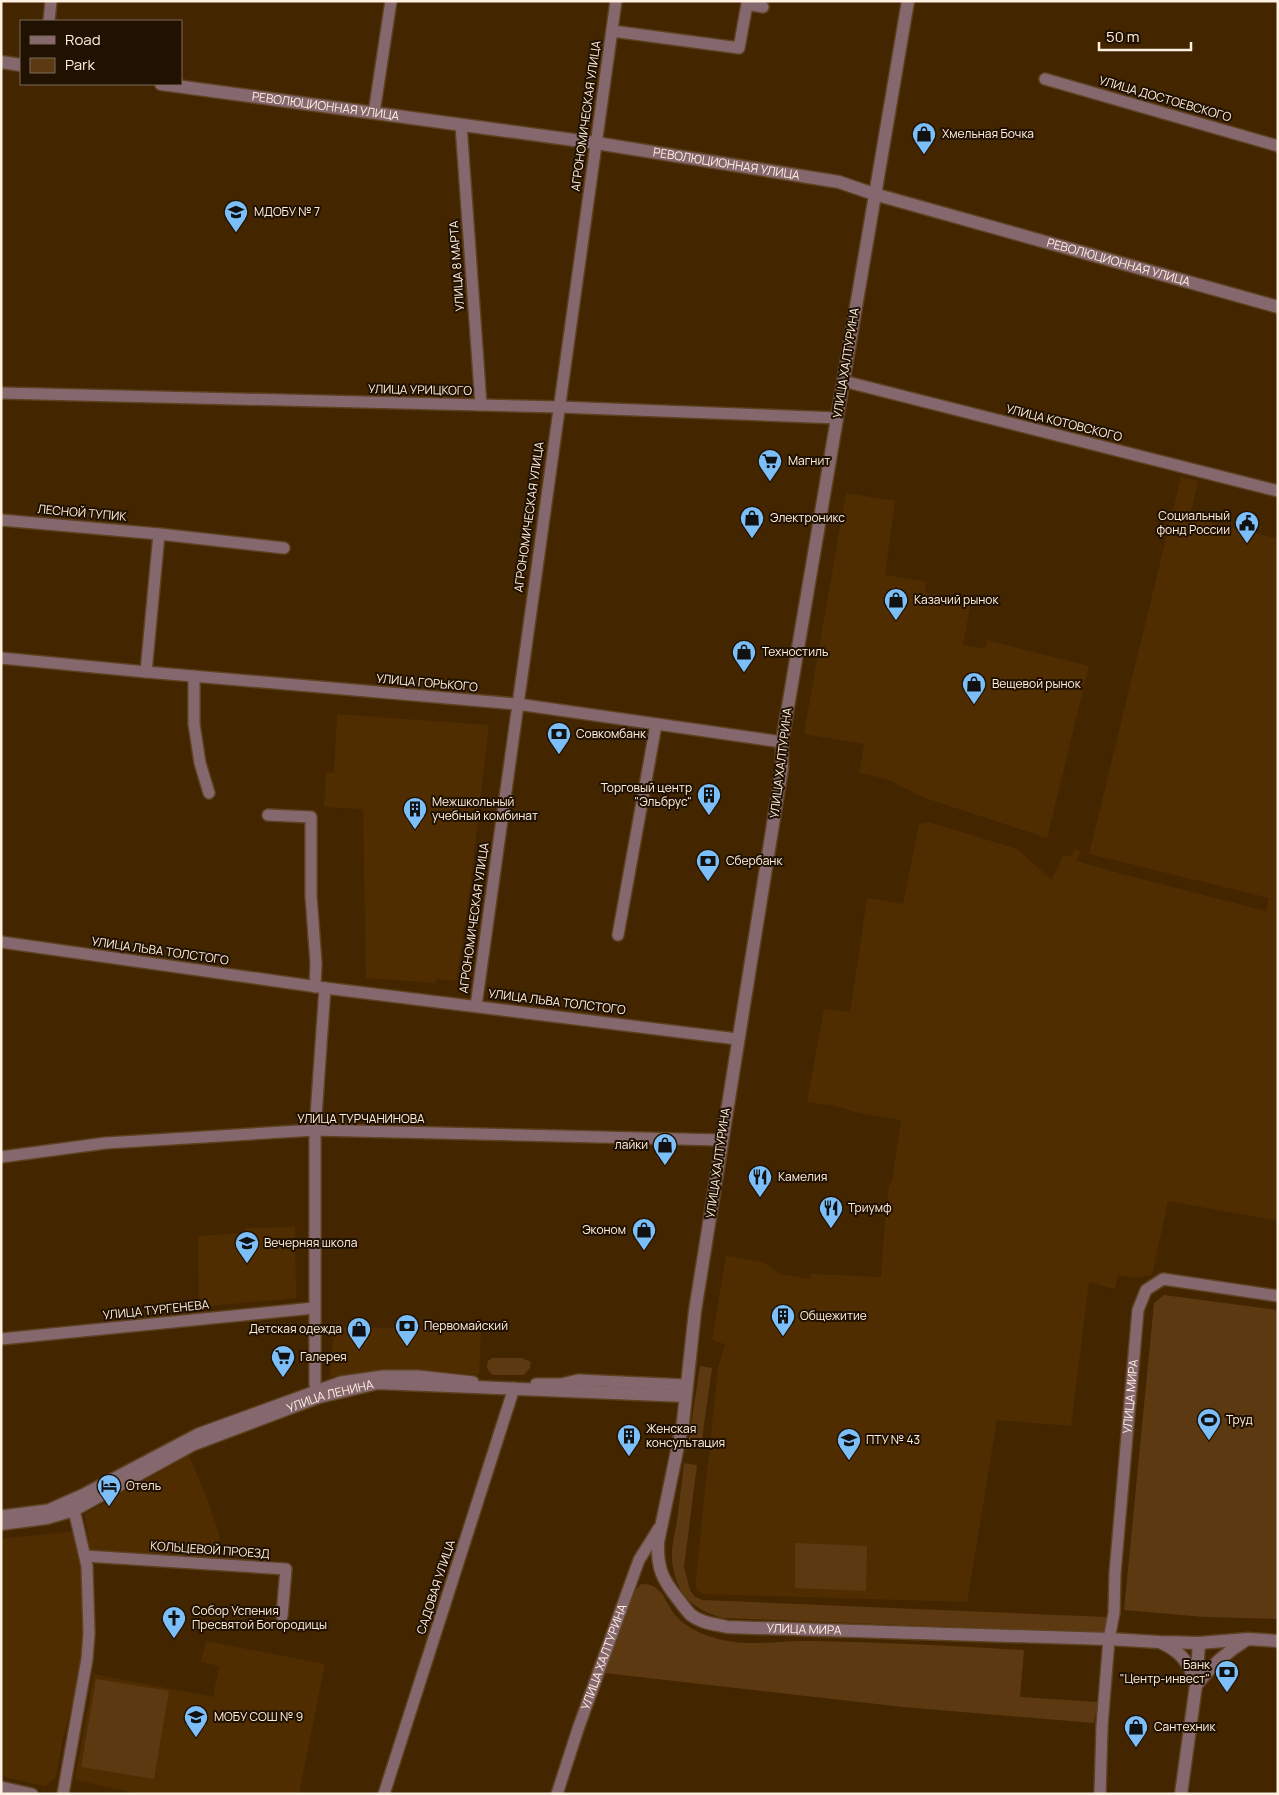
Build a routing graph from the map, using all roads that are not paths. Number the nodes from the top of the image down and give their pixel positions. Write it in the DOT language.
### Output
graph roads {
  1 [pos="51,1"];
  2 [pos="391,1"];
  3 [pos="616,1"];
  4 [pos="908,1"];
  5 [pos="763,7"];
  6 [pos="50,20"];
  7 [pos="612,31"];
  8 [pos="1,62"];
  9 [pos="20,65"];
  10 [pos="1045,80"];
  11 [pos="168,85"];
  12 [pos="374,113"];
  13 [pos="462,125"];
  14 [pos="596,143"];
  15 [pos="1278,146"];
  16 [pos="874,194"];
  17 [pos="1278,307"];
  18 [pos="843,381"];
  19 [pos="1,393"];
  20 [pos="481,405"];
  21 [pos="559,406"];
  22 [pos="837,418"];
  23 [pos="1278,491"];
  24 [pos="1,520"];
  25 [pos="160,534"];
  26 [pos="284,548"];
  27 [pos="1,658"];
  28 [pos="146,672"];
  29 [pos="194,676"];
  30 [pos="517,704"];
  31 [pos="656,725"];
  32 [pos="782,742"];
  33 [pos="209,793"];
  34 [pos="268,815"];
  35 [pos="618,935"];
  36 [pos="1,942"];
  37 [pos="320,987"];
  38 [pos="476,1006"];
  39 [pos="737,1039"];
  40 [pos="315,1130"];
  41 [pos="721,1140"];
  42 [pos="1,1157"];
  43 [pos="1278,1296"];
  44 [pos="314,1308"];
  45 [pos="1,1339"];
  46 [pos="514,1388"];
  47 [pos="686,1390"];
  48 [pos="318,1394"];
  49 [pos="74,1510"];
  50 [pos="1,1516"];
  51 [pos="1,1524"];
  52 [pos="661,1525"];
  53 [pos="85,1556"];
  54 [pos="666,1583"];
  55 [pos="282,1616"];
  56 [pos="1109,1639"];
  57 [pos="1248,1639"];
  58 [pos="1278,1641"];
  59 [pos="1159,1642"];
  60 [pos="1199,1643"];
  61 [pos="1196,1685"];
  62 [pos="1,1787"];
  63 [pos="32,1794"];
  64 [pos="63,1794"];
  65 [pos="384,1794"];
  66 [pos="557,1794"];
  67 [pos="1100,1794"];
  68 [pos="1181,1794"];
  1 -- 6 [label="street"];
  2 -- 12 [label="street"];
  3 -- 7 [label="street, АГРОНОМИЧЕСКАЯ УЛИЦА"];
  4 -- 16 [label="street, УЛИЦА ХАЛТУРИНА"];
  5 -- 7 [label="street, АГРОНОМИЧЕСКАЯ УЛИЦА"];
  7 -- 14 [label="street, АГРОНОМИЧЕСКАЯ УЛИЦА"];
  8 -- 9 [label="street"];
  10 -- 15 [label="street, УЛИЦА ДОСТОЕВСКОГО"];
  11 -- 12 [label="street, РЕВОЛЮЦИОННАЯ УЛИЦА"];
  12 -- 13 [label="street, РЕВОЛЮЦИОННАЯ УЛИЦА"];
  13 -- 14 [label="street, РЕВОЛЮЦИОННАЯ УЛИЦА"];
  13 -- 20 [label="street, УЛИЦА 8 МАРТА"];
  14 -- 16 [label="street, РЕВОЛЮЦИОННАЯ УЛИЦА"];
  14 -- 21 [label="street, АГРОНОМИЧЕСКАЯ УЛИЦА"];
  16 -- 17 [label="street, РЕВОЛЮЦИОННАЯ УЛИЦА"];
  16 -- 18 [label="street, УЛИЦА ХАЛТУРИНА"];
  18 -- 22 [label="street, УЛИЦА ХАЛТУРИНА"];
  18 -- 23 [label="street, УЛИЦА КОТОВСКОГО"];
  19 -- 20 [label="street, УЛИЦА УРИЦКОГО"];
  20 -- 21 [label="street, УЛИЦА УРИЦКОГО"];
  21 -- 22 [label="street, УЛИЦА УРИЦКОГО"];
  21 -- 30 [label="street, АГРОНОМИЧЕСКАЯ УЛИЦА"];
  22 -- 32 [label="street, УЛИЦА ХАЛТУРИНА"];
  24 -- 25 [label="street, ЛЕСНОЙ ТУПИК"];
  25 -- 26 [label="street, ЛЕСНОЙ ТУПИК"];
  25 -- 28 [label="street"];
  27 -- 28 [label="street, УЛИЦА ГОРЬКОГО"];
  28 -- 29 [label="street, УЛИЦА ГОРЬКОГО"];
  29 -- 30 [label="street, УЛИЦА ГОРЬКОГО"];
  29 -- 33 [label="street"];
  30 -- 31 [label="street, УЛИЦА ГОРЬКОГО"];
  30 -- 38 [label="street, АГРОНОМИЧЕСКАЯ УЛИЦА"];
  31 -- 32 [label="street, УЛИЦА ГОРЬКОГО"];
  31 -- 35 [label="street"];
  32 -- 39 [label="street, УЛИЦА ХАЛТУРИНА"];
  34 -- 37 [label="street"];
  36 -- 37 [label="street, УЛИЦА ЛЬВА ТОЛСТОГО"];
  37 -- 38 [label="street, УЛИЦА ЛЬВА ТОЛСТОГО"];
  37 -- 40 [label="street"];
  38 -- 39 [label="street, УЛИЦА ЛЬВА ТОЛСТОГО"];
  39 -- 41 [label="street, УЛИЦА ХАЛТУРИНА"];
  40 -- 41 [label="street, УЛИЦА ТУРЧАНИНОВА"];
  40 -- 42 [label="street, УЛИЦА ТУРЧАНИНОВА"];
  40 -- 44 [label="street"];
  41 -- 47 [label="street, УЛИЦА ХАЛТУРИНА"];
  43 -- 56 [label="street, УЛИЦА МИРА"];
  44 -- 45 [label="street, УЛИЦА ТУРГЕНЕВА"];
  44 -- 48 [label="street"];
  46 -- 47 [label="street, УЛИЦА ЛЕНИНА"];
  46 -- 48 [label="street, УЛИЦА ЛЕНИНА"];
  46 -- 65 [label="street, САДОВАЯ УЛИЦА"];
  47 -- 48 [label="street"];
  47 -- 52 [label="street, УЛИЦА ХАЛТУРИНА"];
  48 -- 49 [label="street, УЛИЦА ЛЕНИНА"];
  48 -- 50 [label="street"];
  49 -- 51 [label="street, УЛИЦА ЛЕНИНА"];
  49 -- 53 [label="street"];
  52 -- 54 [label="street, УЛИЦА ХАЛТУРИНА"];
  52 -- 66 [label="street, УЛИЦА ХАЛТУРИНА"];
  53 -- 55 [label="street, КОЛЬЦЕВОЙ ПРОЕЗД"];
  53 -- 64 [label="street"];
  54 -- 56 [label="street, УЛИЦА МИРА"];
  56 -- 59 [label="street, УЛИЦА МИРА"];
  56 -- 67 [label="street, УЛИЦА МИРА"];
  57 -- 58 [label="street, УЛИЦА МИРА"];
  57 -- 60 [label="street, УЛИЦА МИРА"];
  57 -- 61 [label="street"];
  59 -- 60 [label="street, УЛИЦА МИРА"];
  59 -- 61 [label="street"];
  60 -- 61 [label="street"];
  61 -- 68 [label="street"];
  62 -- 63 [label="street"];
}
